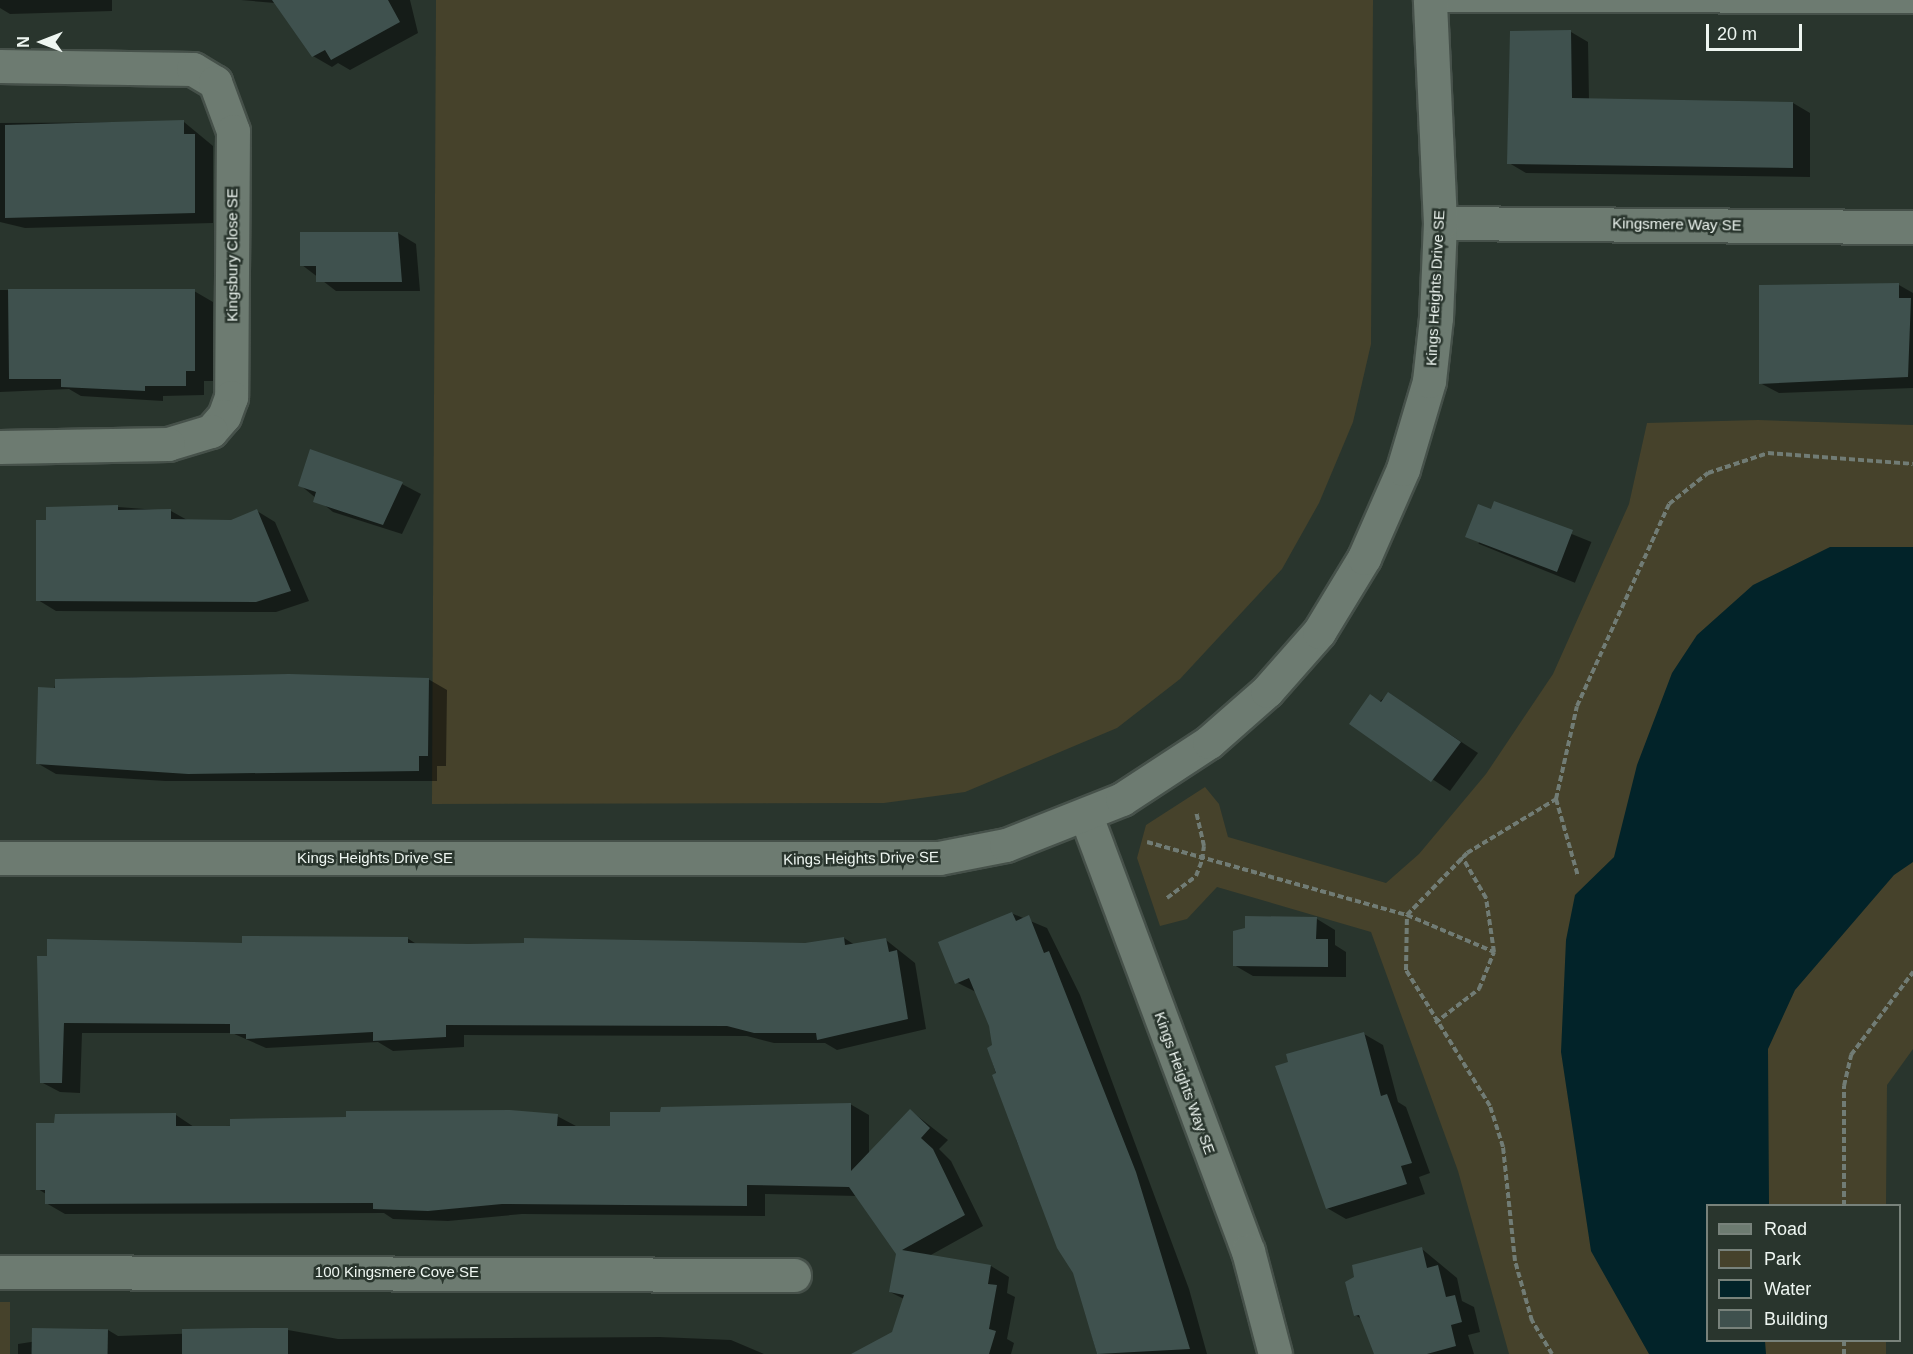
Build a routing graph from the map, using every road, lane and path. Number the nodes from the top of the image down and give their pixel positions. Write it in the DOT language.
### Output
graph roads {
  1 [pos="1431,1"];
  2 [pos="1913,5"];
  3 [pos="0,66"];
  4 [pos="1440,223"];
  5 [pos="1913,227"];
  6 [pos="0,447"];
  7 [pos="1913,464"];
  8 [pos="1556,799"];
  9 [pos="1196,812"];
  10 [pos="1086,816"];
  11 [pos="1147,842"];
  12 [pos="1462,857"];
  13 [pos="0,858"];
  14 [pos="1202,860"];
  15 [pos="1578,876"];
  16 [pos="1167,898"];
  17 [pos="1407,915"];
  18 [pos="1494,952"];
  19 [pos="1913,972"];
  20 [pos="1435,1023"];
  21 [pos="1844,1204"];
  22 [pos="0,1272"];
  23 [pos="794,1275"];
  24 [pos="1275,1354"];
  25 [pos="1552,1354"];
  1 -- 2 [label="lane"];
  1 -- 4 [label="street, Kings Heights Drive SE"];
  3 -- 6 [label="street, Kingsbury Close SE"];
  4 -- 5 [label="street, Kingsmere Way SE"];
  4 -- 10 [label="street, Kings Heights Drive SE"];
  7 -- 8 [label="path"];
  8 -- 12 [label="path"];
  8 -- 15 [label="path"];
  9 -- 14 [label="path"];
  10 -- 13 [label="street, Kings Heights Drive SE"];
  10 -- 24 [label="street, Kings Heights Way SE"];
  11 -- 14 [label="path"];
  12 -- 17 [label="path"];
  12 -- 18 [label="path"];
  14 -- 16 [label="path"];
  14 -- 17 [label="path"];
  17 -- 18 [label="path"];
  17 -- 20 [label="path"];
  18 -- 20 [label="path"];
  19 -- 21 [label="path"];
  20 -- 25 [label="path"];
  22 -- 23 [label="street, 100 Kingsmere Cove SE"];
}
